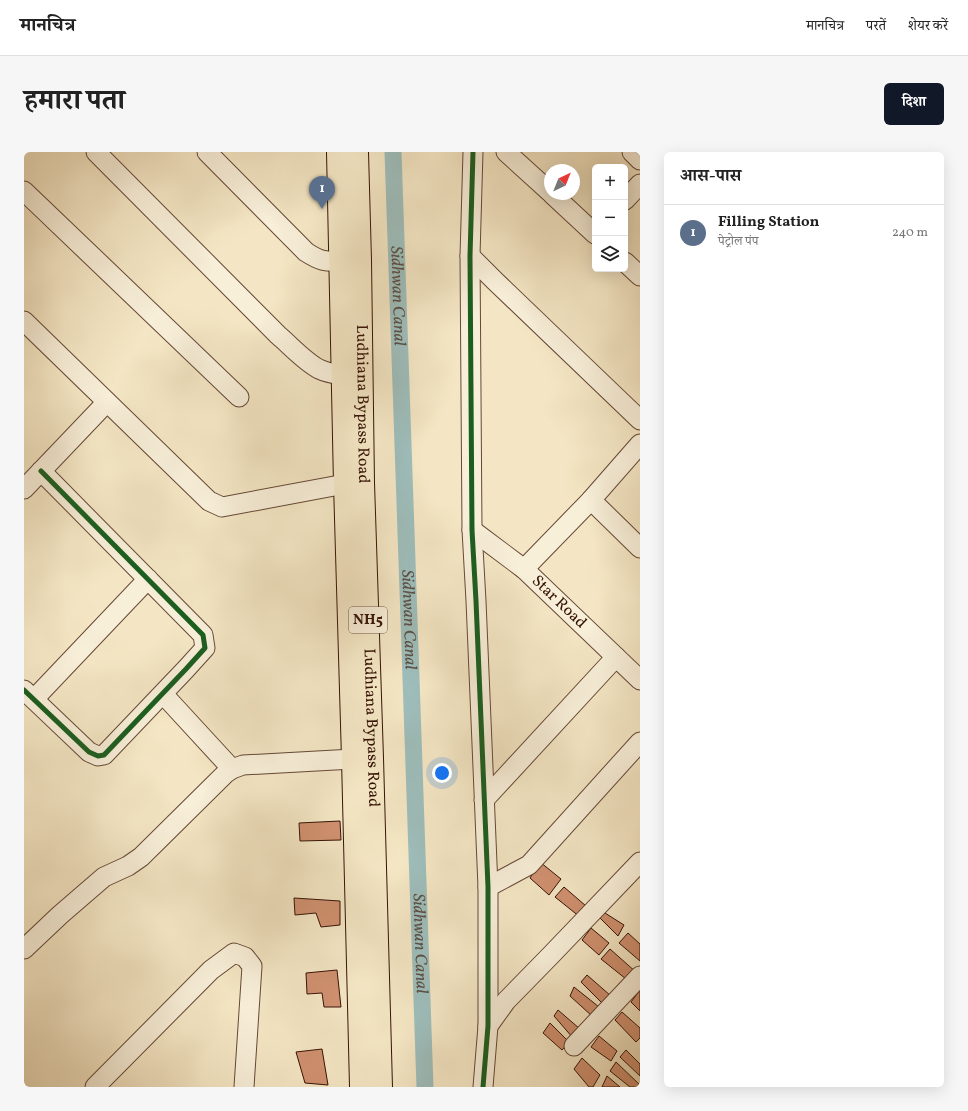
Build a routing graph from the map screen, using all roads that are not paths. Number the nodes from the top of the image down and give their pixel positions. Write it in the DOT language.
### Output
graph roads {
  1 [pos="96,152"];
  2 [pos="206,152"];
  3 [pos="338,152"];
  4 [pos="358,152"];
  5 [pos="473,152"];
  6 [pos="506,152"];
  7 [pos="632,152"];
  8 [pos="640,160"];
  9 [pos="640,184"];
  10 [pos="544,187"];
  11 [pos="24,191"];
  12 [pos="628,197"];
  13 [pos="559,200"];
  14 [pos="592,229"];
  15 [pos="470,256"];
  16 [pos="341,261"];
  17 [pos="628,265"];
  18 [pos="640,276"];
  19 [pos="24,321"];
  20 [pos="343,375"];
  21 [pos="239,397"];
  22 [pos="107,402"];
  23 [pos="640,420"];
  24 [pos="640,444"];
  25 [pos="41,471"];
  26 [pos="345,484"];
  27 [pos="24,489"];
  28 [pos="591,500"];
  29 [pos="472,530"];
  30 [pos="640,548"];
  31 [pos="524,569"];
  32 [pos="148,579"];
  33 [pos="616,657"];
  34 [pos="640,680"];
  35 [pos="163,694"];
  36 [pos="29,695"];
  37 [pos="640,742"];
  38 [pos="353,759"];
  39 [pos="232,769"];
  40 [pos="484,800"];
  41 [pos="640,862"];
  42 [pos="488,887"];
  43 [pos="24,949"];
  44 [pos="640,976"];
  45 [pos="488,1026"];
  46 [pos="574,1046"];
  47 [pos="95,1087"];
  48 [pos="244,1087"];
  49 [pos="361,1087"];
  50 [pos="381,1087"];
  51 [pos="483,1087"];
  1 -- 20 [label="street"];
  2 -- 16 [label="street"];
  3 -- 16 [label="highway, Ludhiana Bypass Road / NH5"];
  4 -- 50 [label="highway, Ludhiana Bypass Road / NH5"];
  5 -- 15 [label="street"];
  6 -- 10 [label="street"];
  7 -- 8 [label="street"];
  9 -- 12 [label="street"];
  11 -- 21 [label="street"];
  13 -- 14 [label="street"];
  15 -- 23 [label="street"];
  15 -- 29 [label="street"];
  16 -- 20 [label="highway, Ludhiana Bypass Road / NH5"];
  17 -- 18 [label="street"];
  19 -- 22 [label="street"];
  20 -- 26 [label="highway, Ludhiana Bypass Road / NH5"];
  22 -- 25 [label="street"];
  22 -- 26 [label="street"];
  24 -- 28 [label="street"];
  25 -- 27 [label="street"];
  25 -- 32 [label="street"];
  26 -- 38 [label="highway, Ludhiana Bypass Road / NH5"];
  28 -- 30 [label="street"];
  28 -- 31 [label="street"];
  29 -- 31 [label="street, Star Road"];
  29 -- 40 [label="street"];
  31 -- 33 [label="street, Star Road"];
  32 -- 35 [label="street"];
  32 -- 36 [label="street"];
  33 -- 34 [label="street, Star Road"];
  33 -- 40 [label="street"];
  35 -- 36 [label="street"];
  35 -- 39 [label="street"];
  37 -- 42 [label="street"];
  38 -- 39 [label="street"];
  38 -- 49 [label="highway, Ludhiana Bypass Road / NH5"];
  39 -- 43 [label="street"];
  40 -- 42 [label="street"];
  41 -- 45 [label="street"];
  42 -- 45 [label="street"];
  44 -- 46 [label="street"];
  45 -- 51 [label="street"];
  47 -- 48 [label="street"];
}
